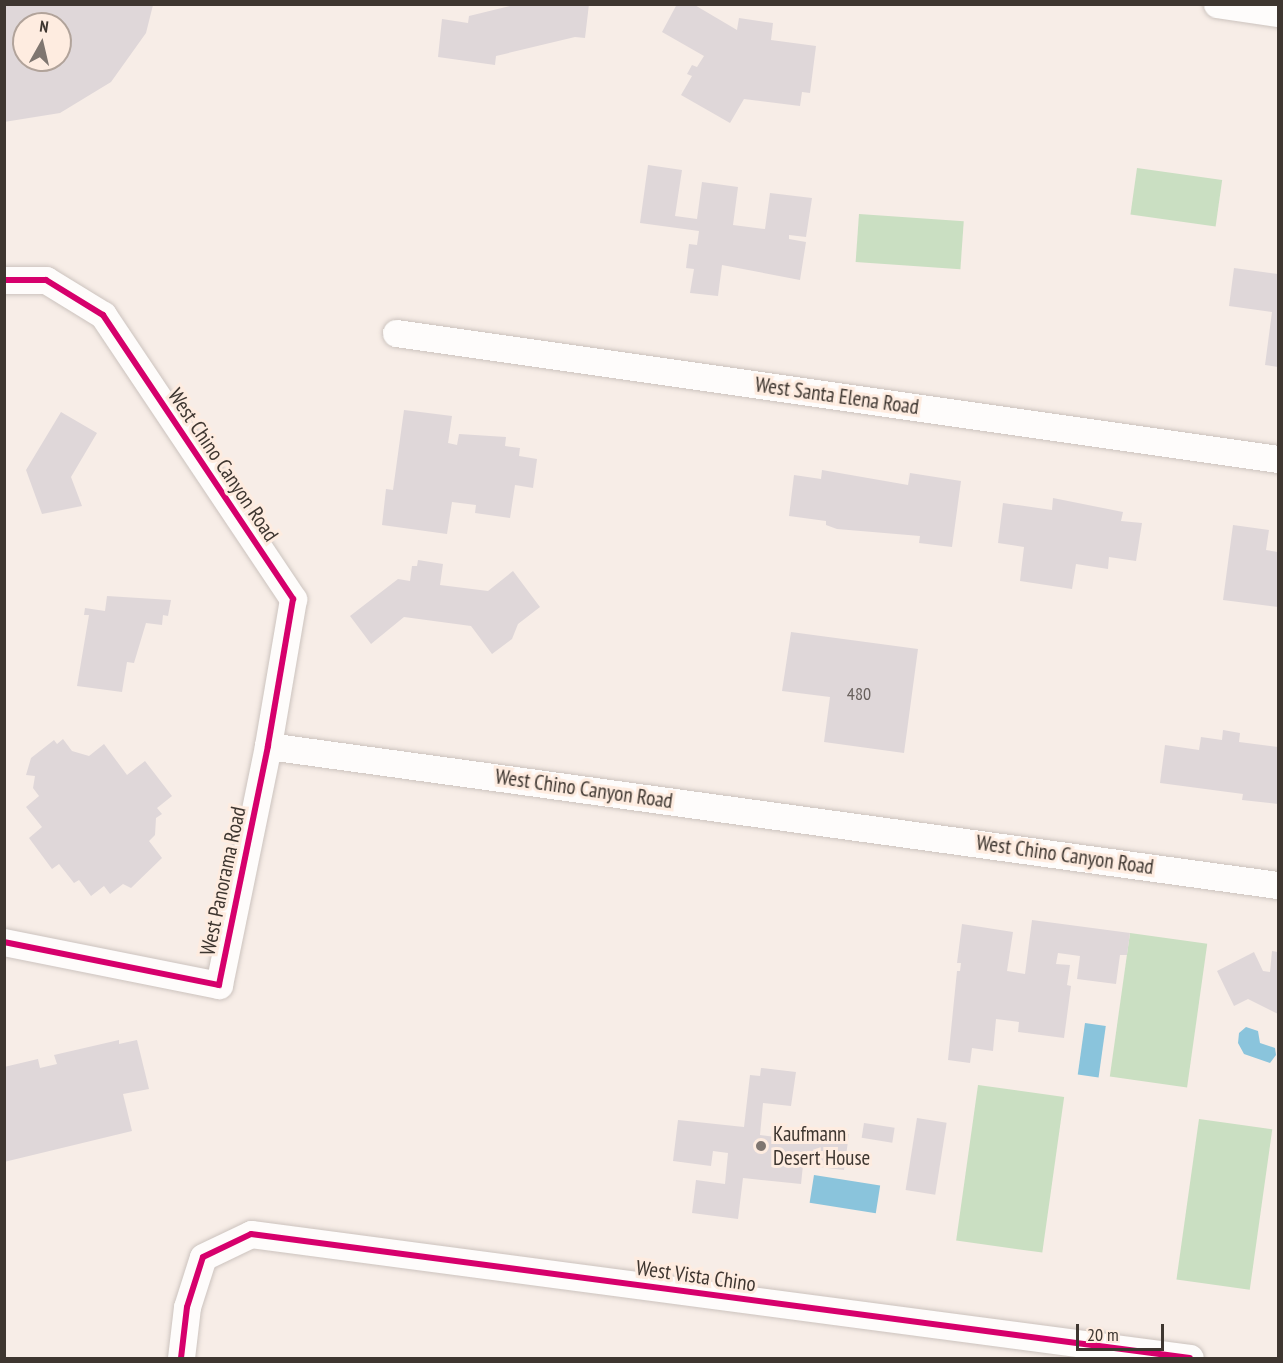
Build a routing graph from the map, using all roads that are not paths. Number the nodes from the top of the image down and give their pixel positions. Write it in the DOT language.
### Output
graph roads {
  1 [pos="1217,4"];
  2 [pos="1278,13"];
  3 [pos="4,280"];
  4 [pos="396,333"];
  5 [pos="1278,459"];
  6 [pos="268,746"];
  7 [pos="1278,885"];
  8 [pos="4,942"];
  9 [pos="181,1359"];
  10 [pos="1190,1359"];
  1 -- 2 [label="street"];
  3 -- 6 [label="street, West Chino Canyon Road"];
  4 -- 5 [label="street, West Santa Elena Road"];
  6 -- 7 [label="street, West Chino Canyon Road"];
  6 -- 8 [label="street, West Panorama Road"];
  9 -- 10 [label="street, West Vista Chino"];
}
